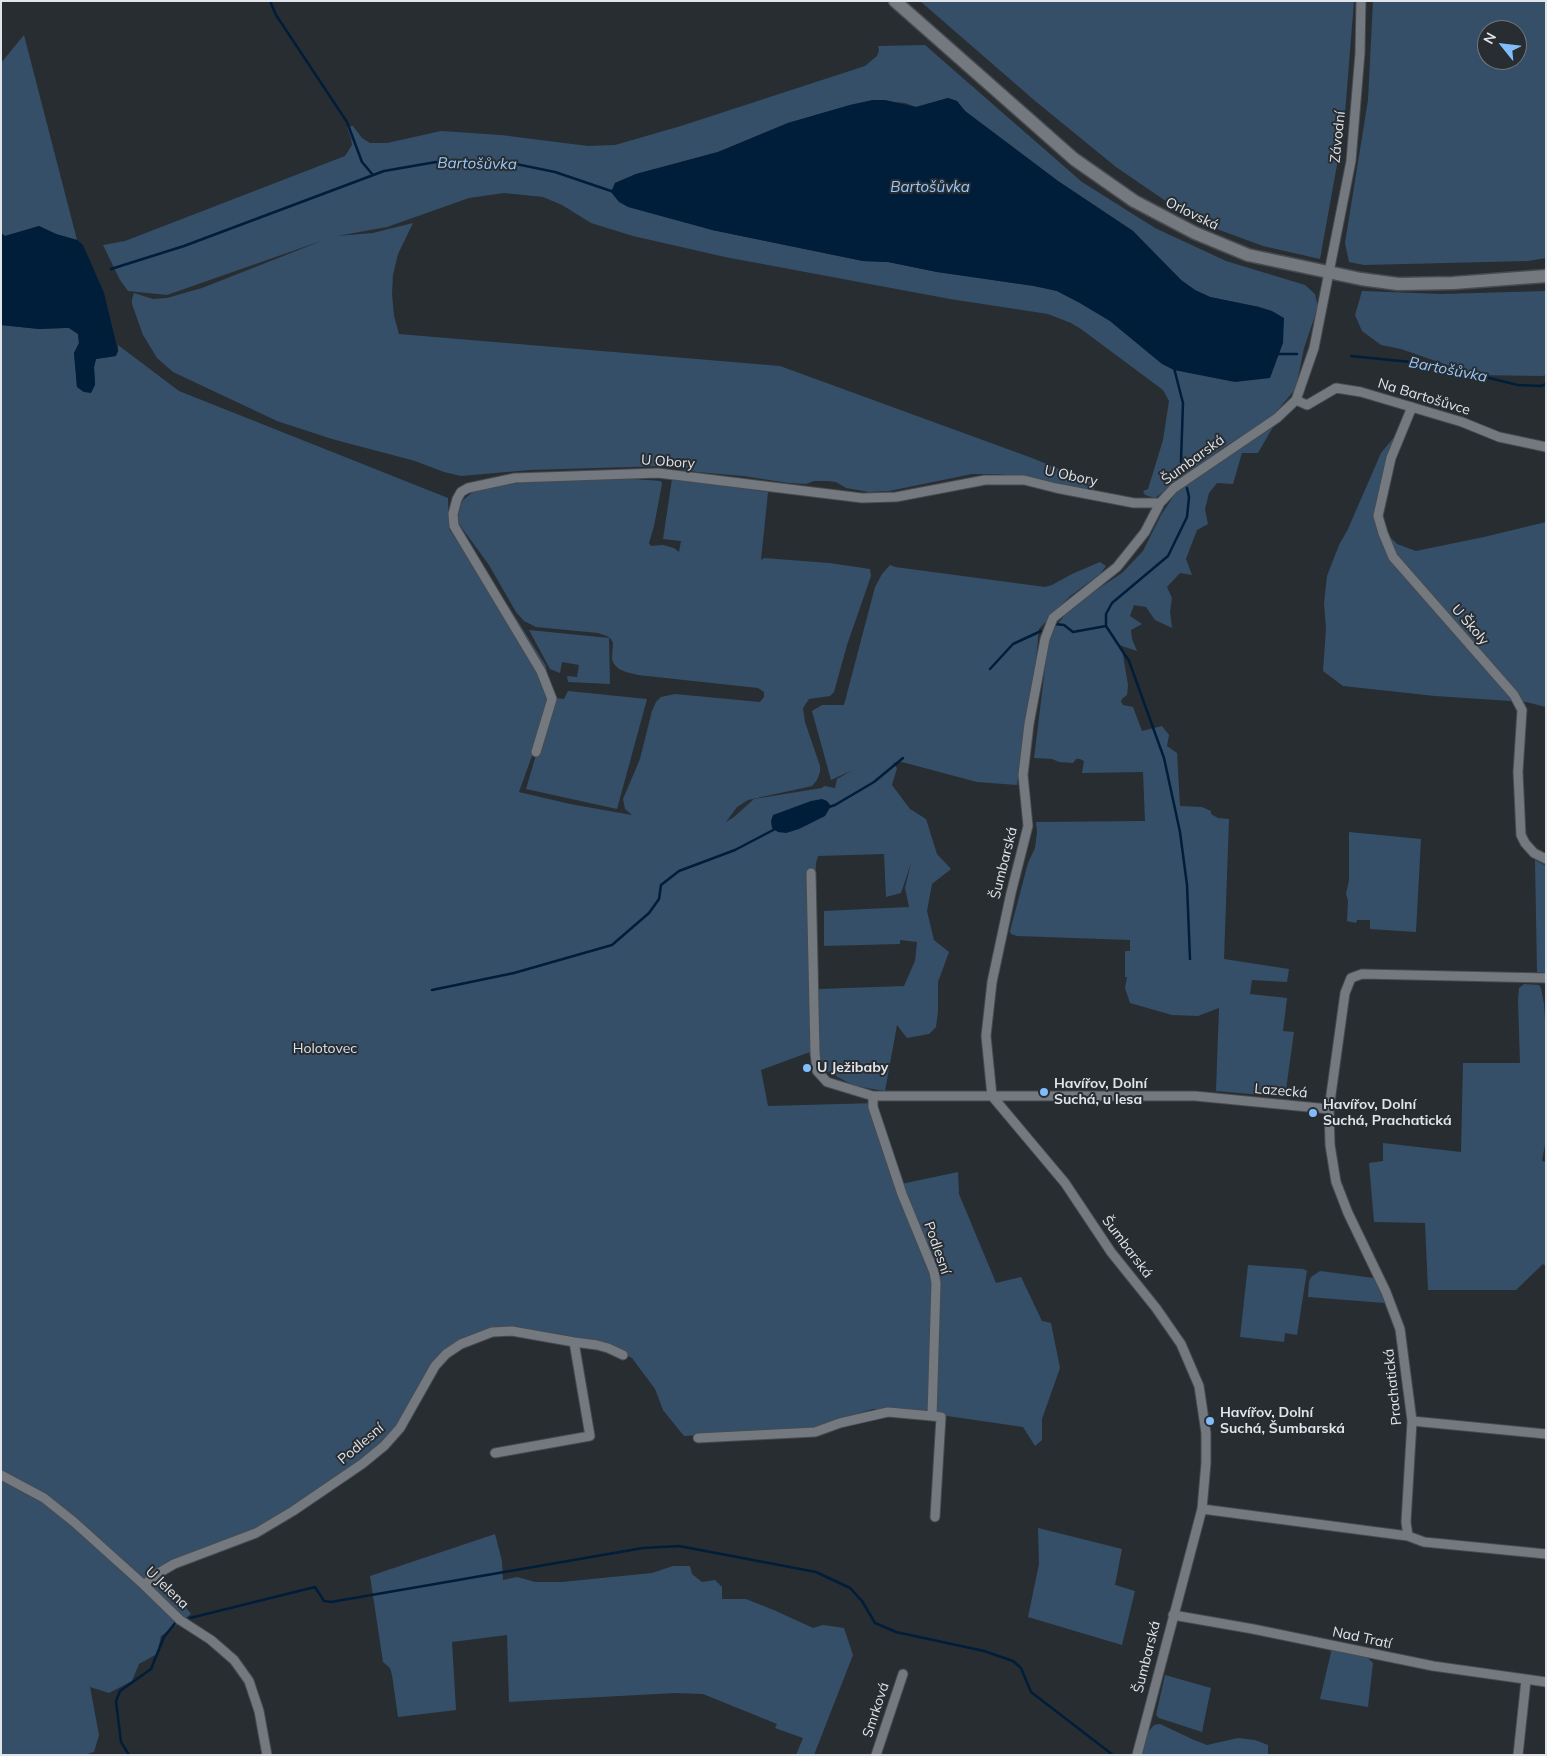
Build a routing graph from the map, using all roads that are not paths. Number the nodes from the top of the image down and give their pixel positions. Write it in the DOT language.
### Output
graph roads {
  1 [pos="896,1"];
  2 [pos="1361,1"];
  3 [pos="1330,274"];
  4 [pos="1546,276"];
  5 [pos="1296,400"];
  6 [pos="1412,407"];
  7 [pos="1546,447"];
  8 [pos="1160,503"];
  9 [pos="536,752"];
  10 [pos="1546,859"];
  11 [pos="811,873"];
  12 [pos="1546,978"];
  13 [pos="873,1096"];
  14 [pos="992,1096"];
  15 [pos="1329,1109"];
  16 [pos="574,1342"];
  17 [pos="623,1355"];
  18 [pos="932,1416"];
  19 [pos="1412,1421"];
  20 [pos="1546,1434"];
  21 [pos="698,1438"];
  22 [pos="495,1453"];
  23 [pos="1,1475"];
  24 [pos="1202,1509"];
  25 [pos="935,1517"];
  26 [pos="1408,1536"];
  27 [pos="1546,1554"];
  28 [pos="144,1585"];
  29 [pos="1173,1615"];
  30 [pos="902,1674"];
  31 [pos="1526,1680"];
  32 [pos="1546,1682"];
  33 [pos="267,1755"];
  34 [pos="876,1755"];
  35 [pos="1136,1755"];
  36 [pos="1518,1755"];
  1 -- 3 [label="street, Orlovská"];
  2 -- 3 [label="street, Závodní"];
  3 -- 4 [label="street, Orlovská"];
  3 -- 5 [label="street, Šumbarská"];
  5 -- 6 [label="street, Na Bartošůvce"];
  5 -- 8 [label="street, Šumbarská"];
  6 -- 7 [label="street, Na Bartošůvce"];
  6 -- 10 [label="street, U Školy"];
  8 -- 9 [label="street, U Obory"];
  8 -- 14 [label="street, Šumbarská"];
  11 -- 13 [label="street, Lazecká"];
  12 -- 15 [label="street"];
  13 -- 14 [label="street, Lazecká"];
  13 -- 18 [label="street, Podlesní"];
  14 -- 15 [label="street, Lazecká"];
  14 -- 24 [label="street, Šumbarská"];
  15 -- 19 [label="street, Prachatická"];
  16 -- 17 [label="street, Podlesní"];
  16 -- 22 [label="street"];
  16 -- 28 [label="street, Podlesní"];
  18 -- 21 [label="street"];
  18 -- 25 [label="street, Podlesní"];
  19 -- 20 [label="street"];
  19 -- 26 [label="street, Prachatická"];
  23 -- 28 [label="street, U Jelena"];
  24 -- 26 [label="street"];
  24 -- 29 [label="street, Šumbarská"];
  26 -- 27 [label="street"];
  28 -- 33 [label="street, U Jelena"];
  29 -- 31 [label="street, Nad Tratí"];
  29 -- 35 [label="street, Šumbarská"];
  30 -- 34 [label="street, Smrková"];
  31 -- 32 [label="street, Nad Tratí"];
  31 -- 36 [label="street"];
}
